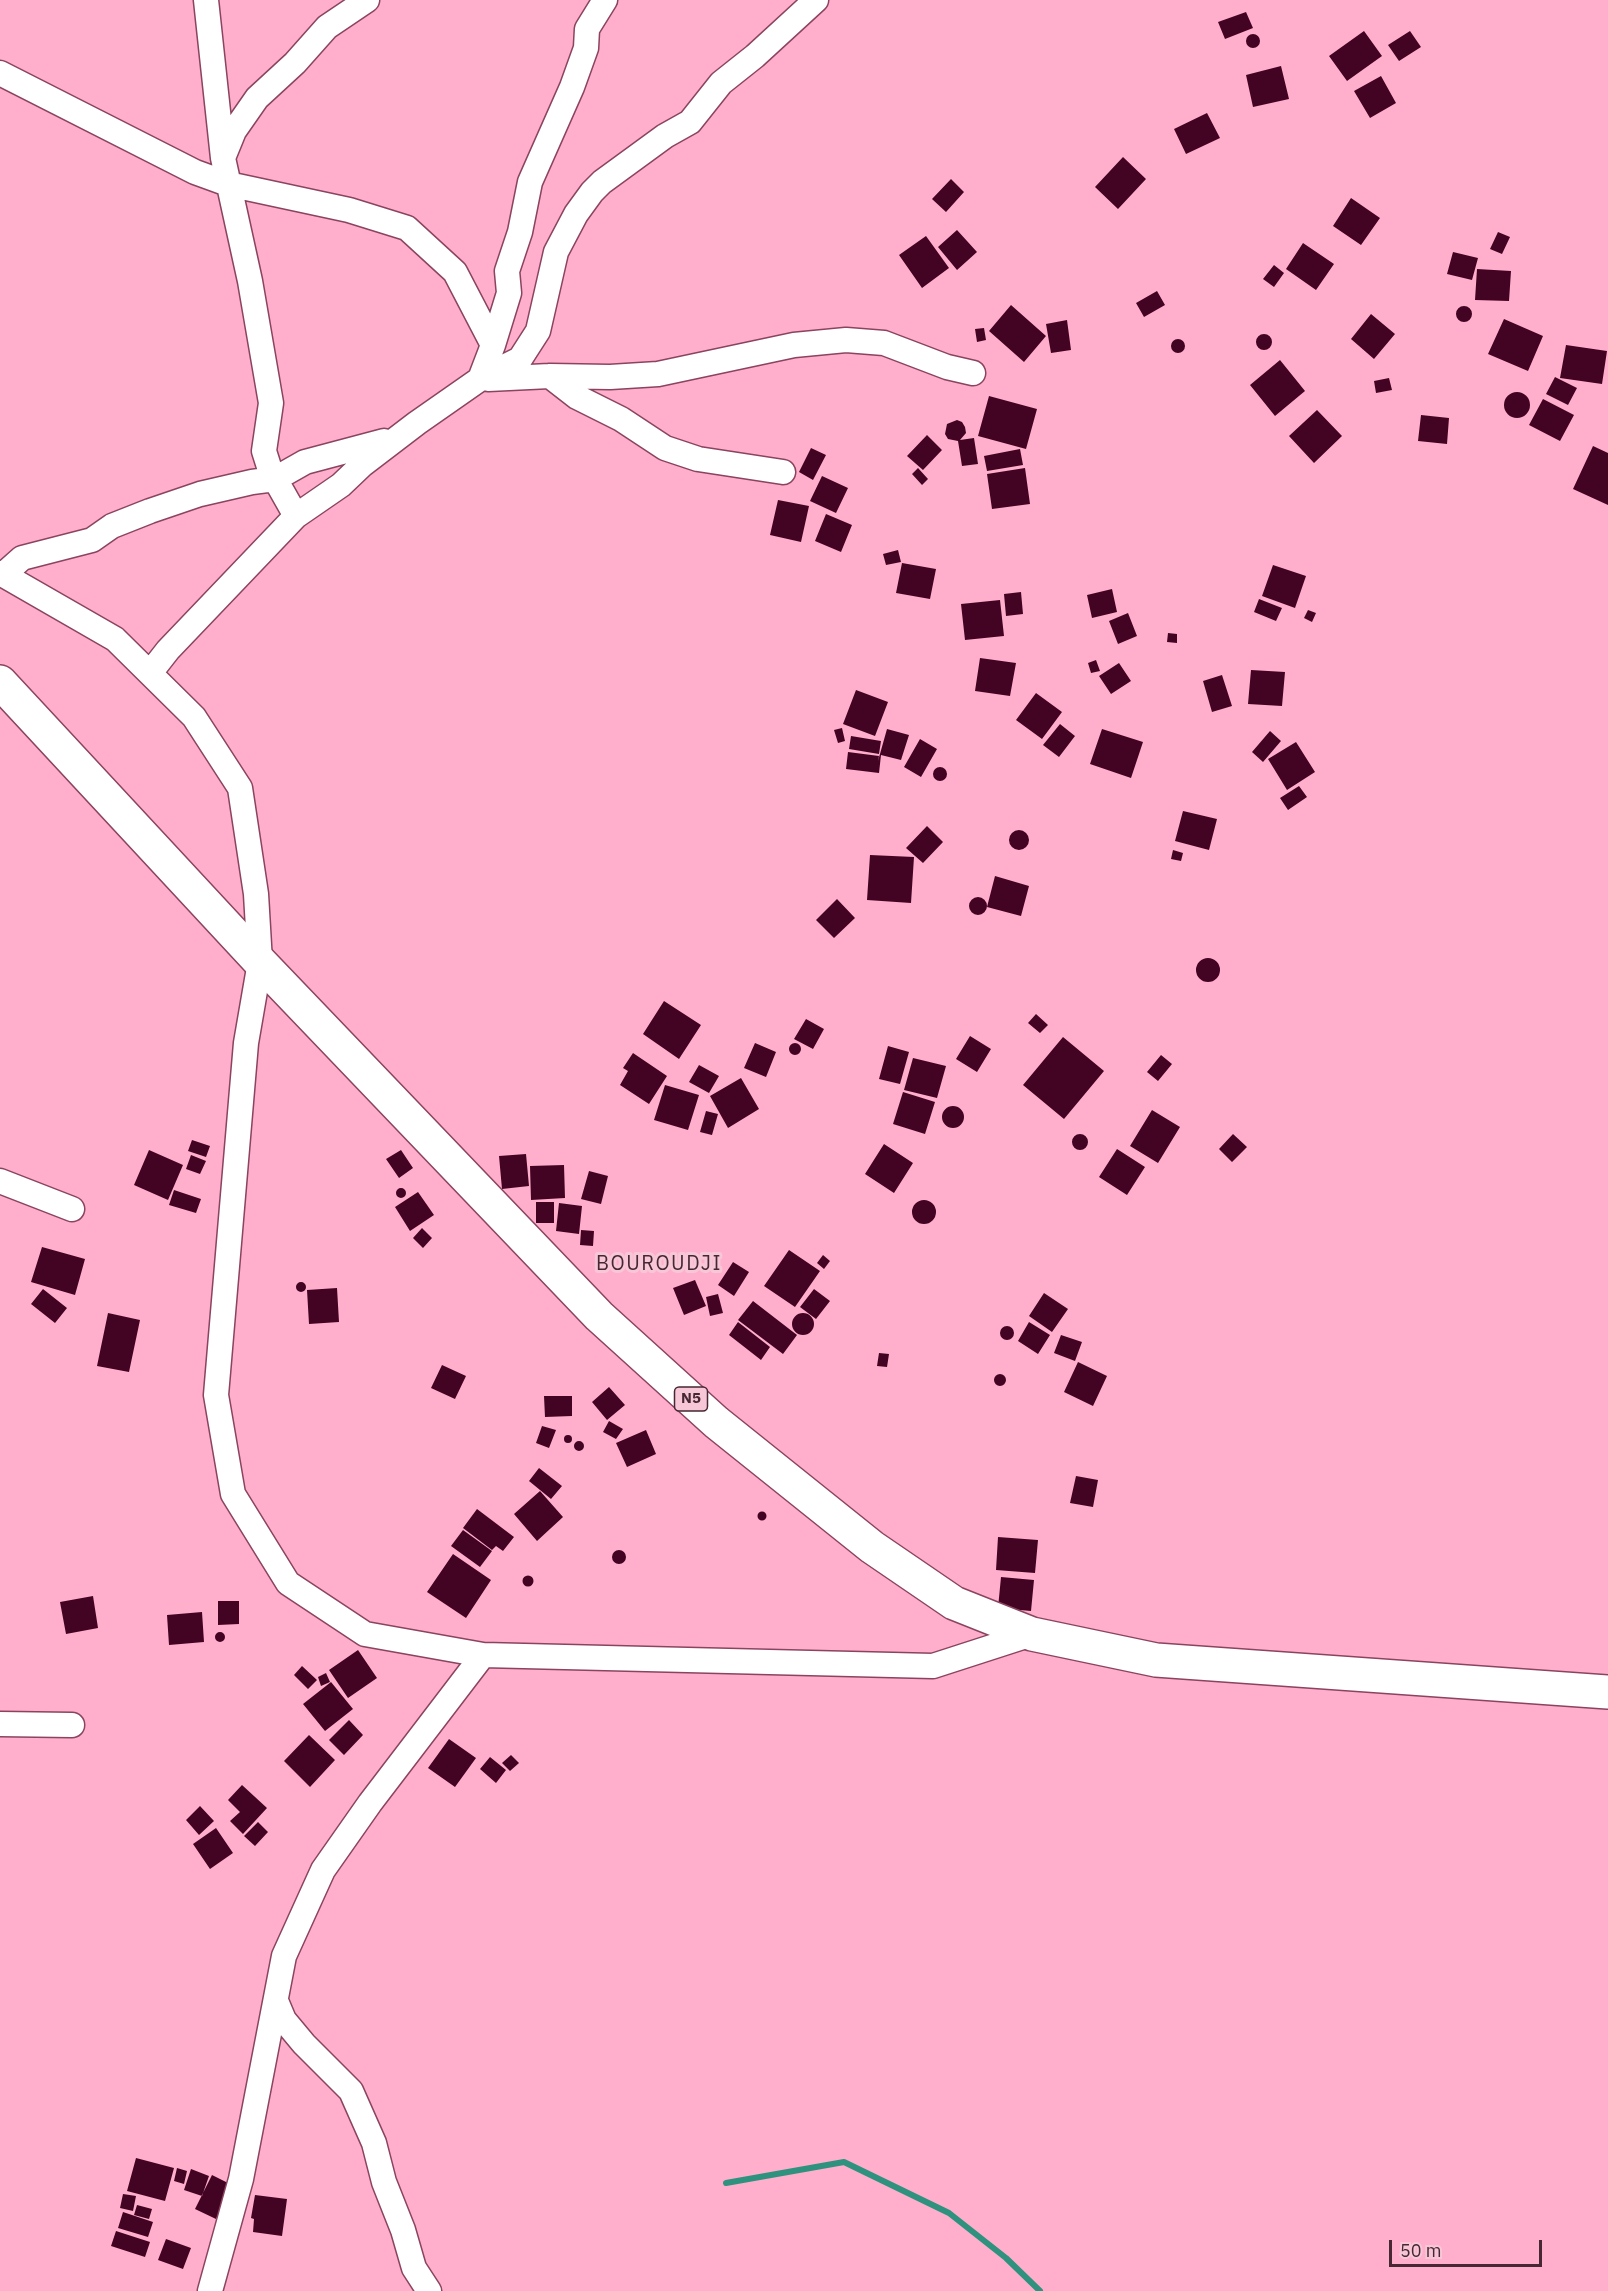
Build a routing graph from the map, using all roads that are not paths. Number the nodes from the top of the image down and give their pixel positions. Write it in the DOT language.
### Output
graph roads {
  1 [pos="206,0"];
  2 [pos="367,0"];
  3 [pos="605,0"];
  4 [pos="816,0"];
  5 [pos="0,73"];
  6 [pos="223,158"];
  7 [pos="228,184"];
  8 [pos="494,345"];
  9 [pos="973,373"];
  10 [pos="550,376"];
  11 [pos="480,380"];
  12 [pos="398,437"];
  13 [pos="783,472"];
  14 [pos="275,479"];
  15 [pos="296,516"];
  16 [pos="1,574"];
  17 [pos="150,673"];
  18 [pos="0,682"];
  19 [pos="260,962"];
  20 [pos="0,1181"];
  21 [pos="72,1209"];
  22 [pos="1032,1634"];
  23 [pos="483,1655"];
  24 [pos="1608,1692"];
  25 [pos="0,1724"];
  26 [pos="72,1725"];
  27 [pos="276,2001"];
  28 [pos="210,2291"];
  29 [pos="429,2291"];
  1 -- 6 [label="street"];
  2 -- 6 [label="street"];
  3 -- 8 [label="street"];
  4 -- 11 [label="street"];
  5 -- 7 [label="street"];
  6 -- 7 [label="street"];
  7 -- 8 [label="street"];
  7 -- 14 [label="street"];
  8 -- 11 [label="street"];
  9 -- 10 [label="street"];
  10 -- 11 [label="street"];
  10 -- 13 [label="street"];
  11 -- 12 [label="street"];
  12 -- 14 [label="street"];
  12 -- 15 [label="street"];
  14 -- 15 [label="street"];
  14 -- 16 [label="street"];
  15 -- 17 [label="street"];
  16 -- 17 [label="street"];
  17 -- 19 [label="street"];
  18 -- 19 [label="highway, N5"];
  19 -- 22 [label="highway, N5"];
  19 -- 23 [label="street"];
  20 -- 21 [label="street"];
  22 -- 23 [label="street"];
  22 -- 24 [label="highway, N5"];
  23 -- 27 [label="street"];
  25 -- 26 [label="street"];
  27 -- 28 [label="street"];
  27 -- 29 [label="street"];
}
